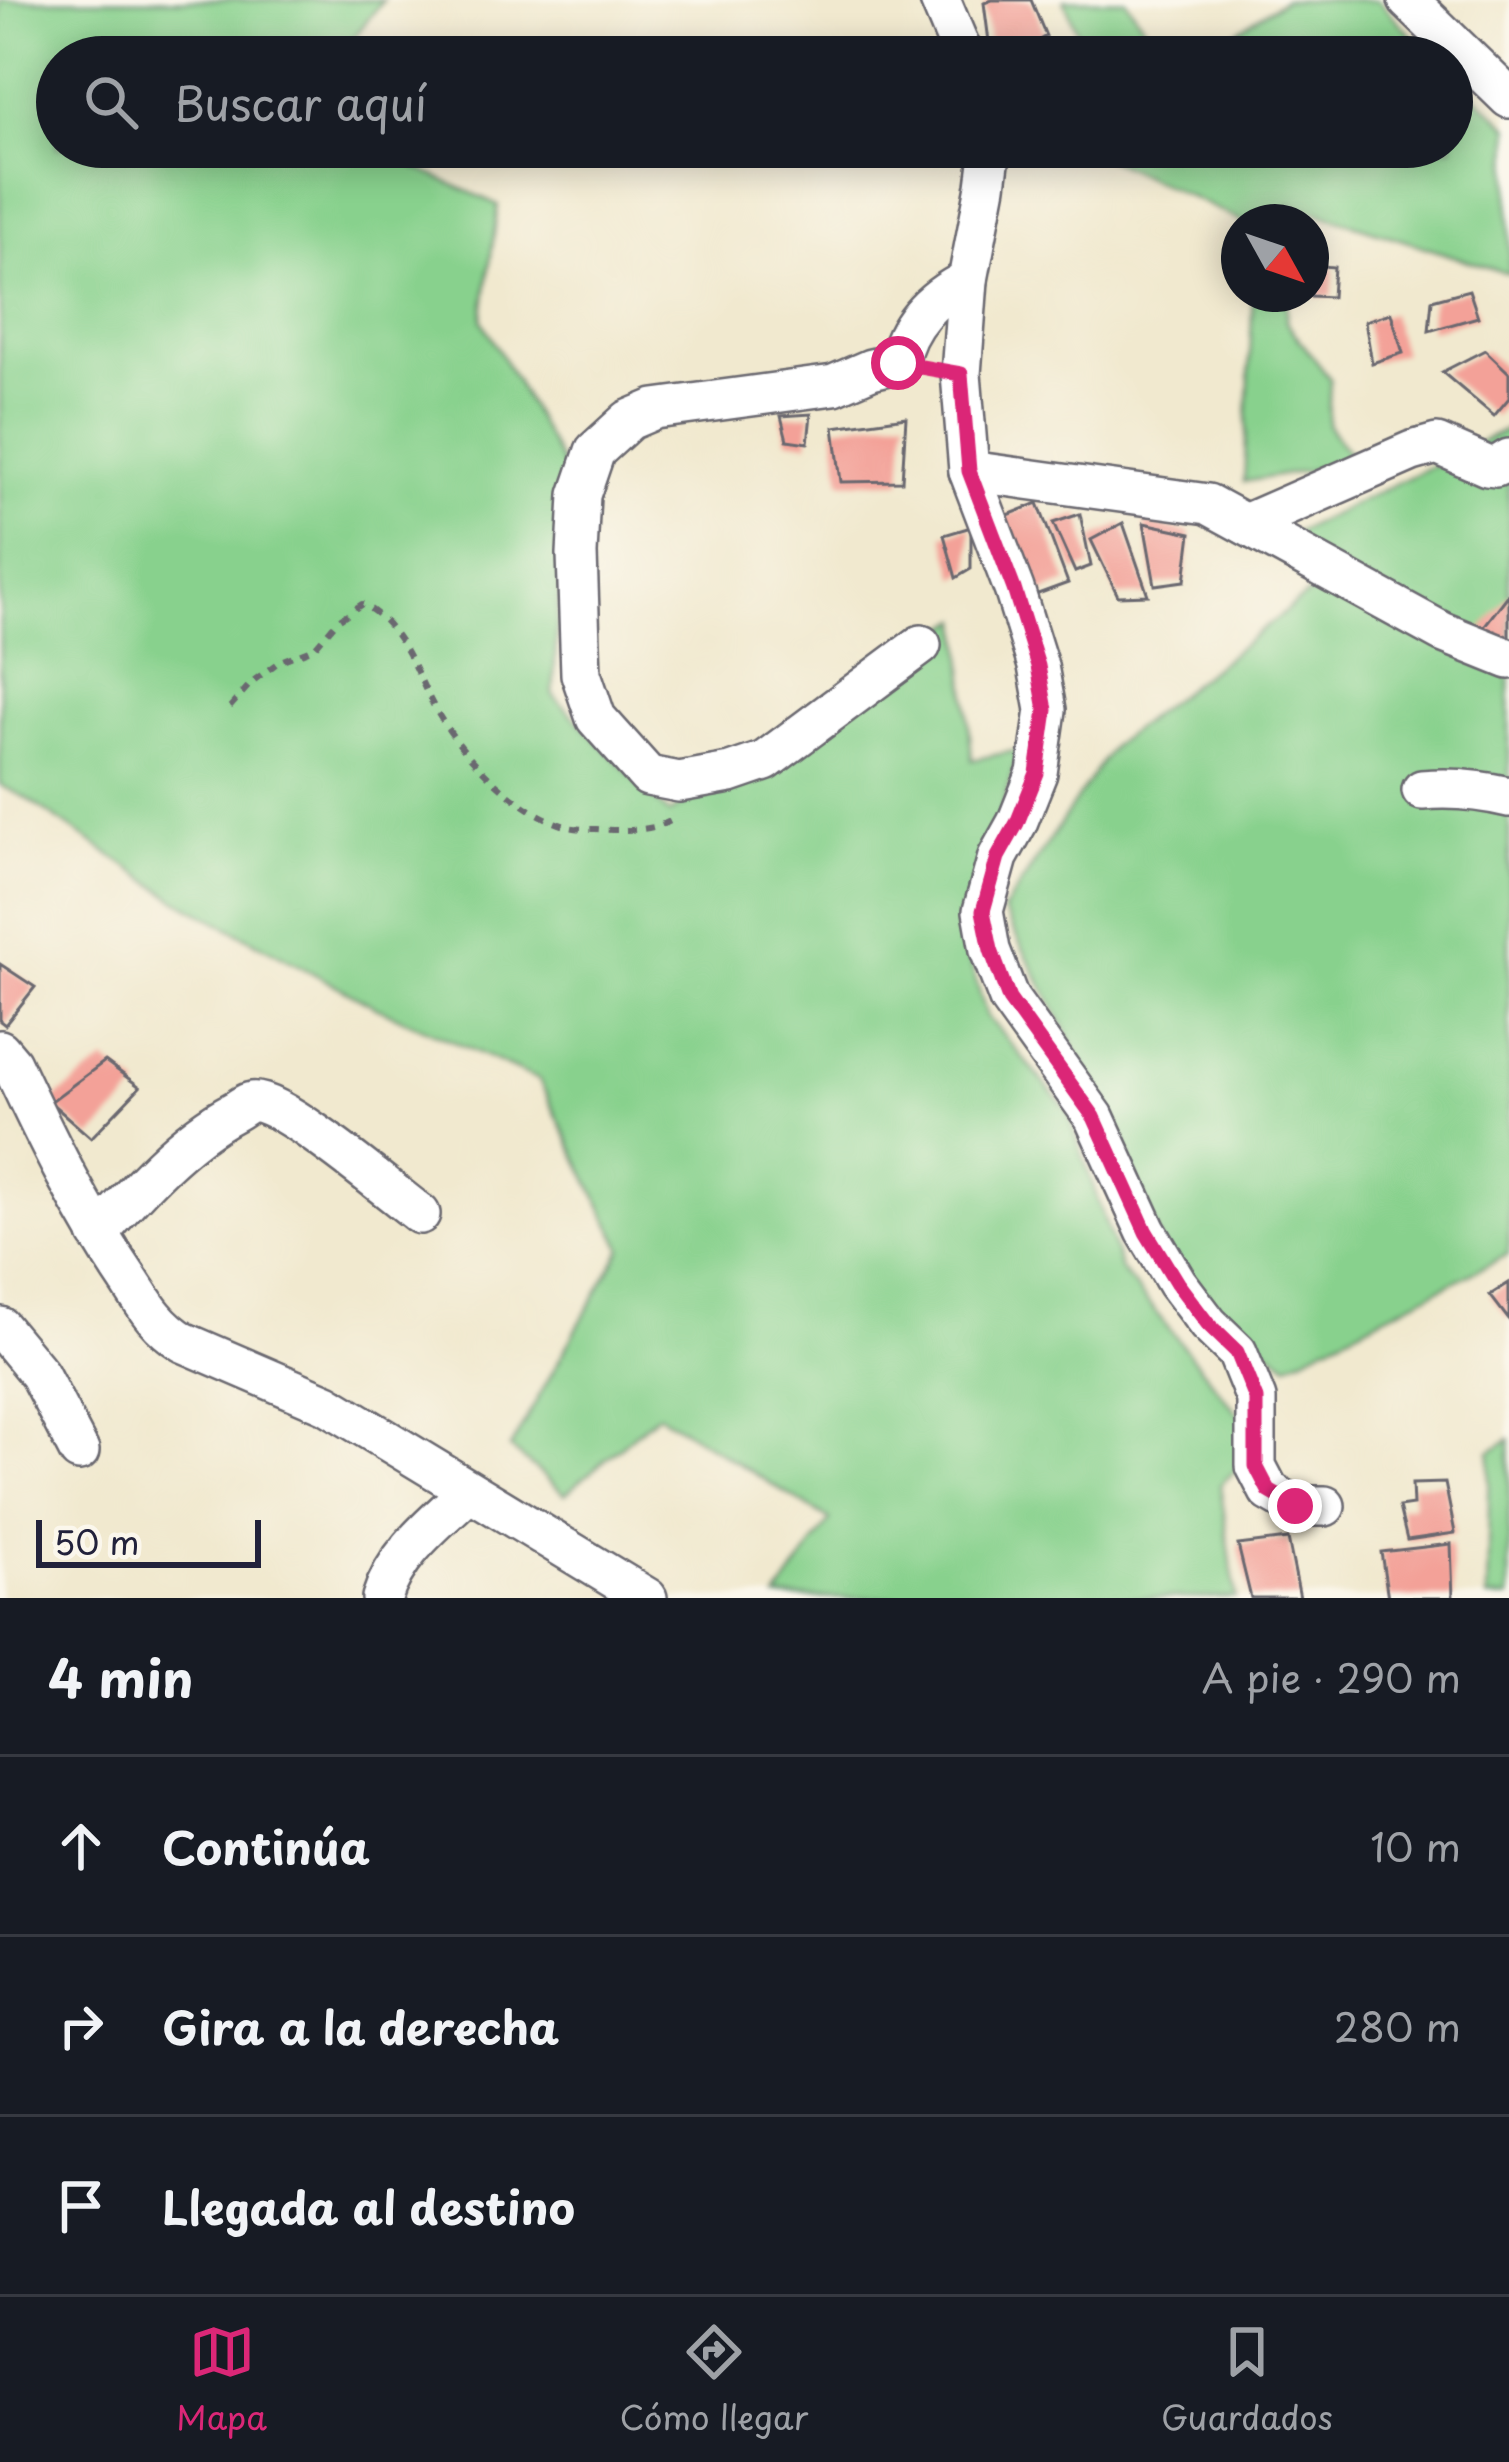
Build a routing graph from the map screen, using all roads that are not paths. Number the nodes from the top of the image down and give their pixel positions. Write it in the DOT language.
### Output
graph roads {
  1 [pos="940,0"];
  2 [pos="1408,0"];
  3 [pos="955,36"];
  4 [pos="1445,36"];
  5 [pos="1473,63"];
  6 [pos="1509,98"];
  7 [pos="988,168"];
  8 [pos="968,280"];
  9 [pos="898,363"];
  10 [pos="961,374"];
  11 [pos="1509,460"];
  12 [pos="969,471"];
  13 [pos="1245,524"];
  14 [pos="921,645"];
  15 [pos="1509,659"];
  16 [pos="1422,790"];
  17 [pos="1509,797"];
  18 [pos="0,1050"];
  19 [pos="420,1214"];
  20 [pos="98,1234"];
  21 [pos="0,1327"];
  22 [pos="80,1450"];
  23 [pos="470,1491"];
  24 [pos="1325,1506"];
  25 [pos="382,1598"];
  26 [pos="647,1598"];
  1 -- 3 [label="street"];
  2 -- 4 [label="street"];
  5 -- 6 [label="street"];
  7 -- 8 [label="street"];
  8 -- 9 [label="street"];
  8 -- 10 [label="street"];
  9 -- 10 [label="street"];
  9 -- 14 [label="street"];
  10 -- 12 [label="street"];
  11 -- 13 [label="street"];
  12 -- 13 [label="street"];
  12 -- 24 [label="street"];
  13 -- 15 [label="street"];
  16 -- 17 [label="street"];
  18 -- 20 [label="street"];
  19 -- 20 [label="street"];
  20 -- 23 [label="street"];
  21 -- 22 [label="street"];
  23 -- 25 [label="street"];
  23 -- 26 [label="street"];
}
